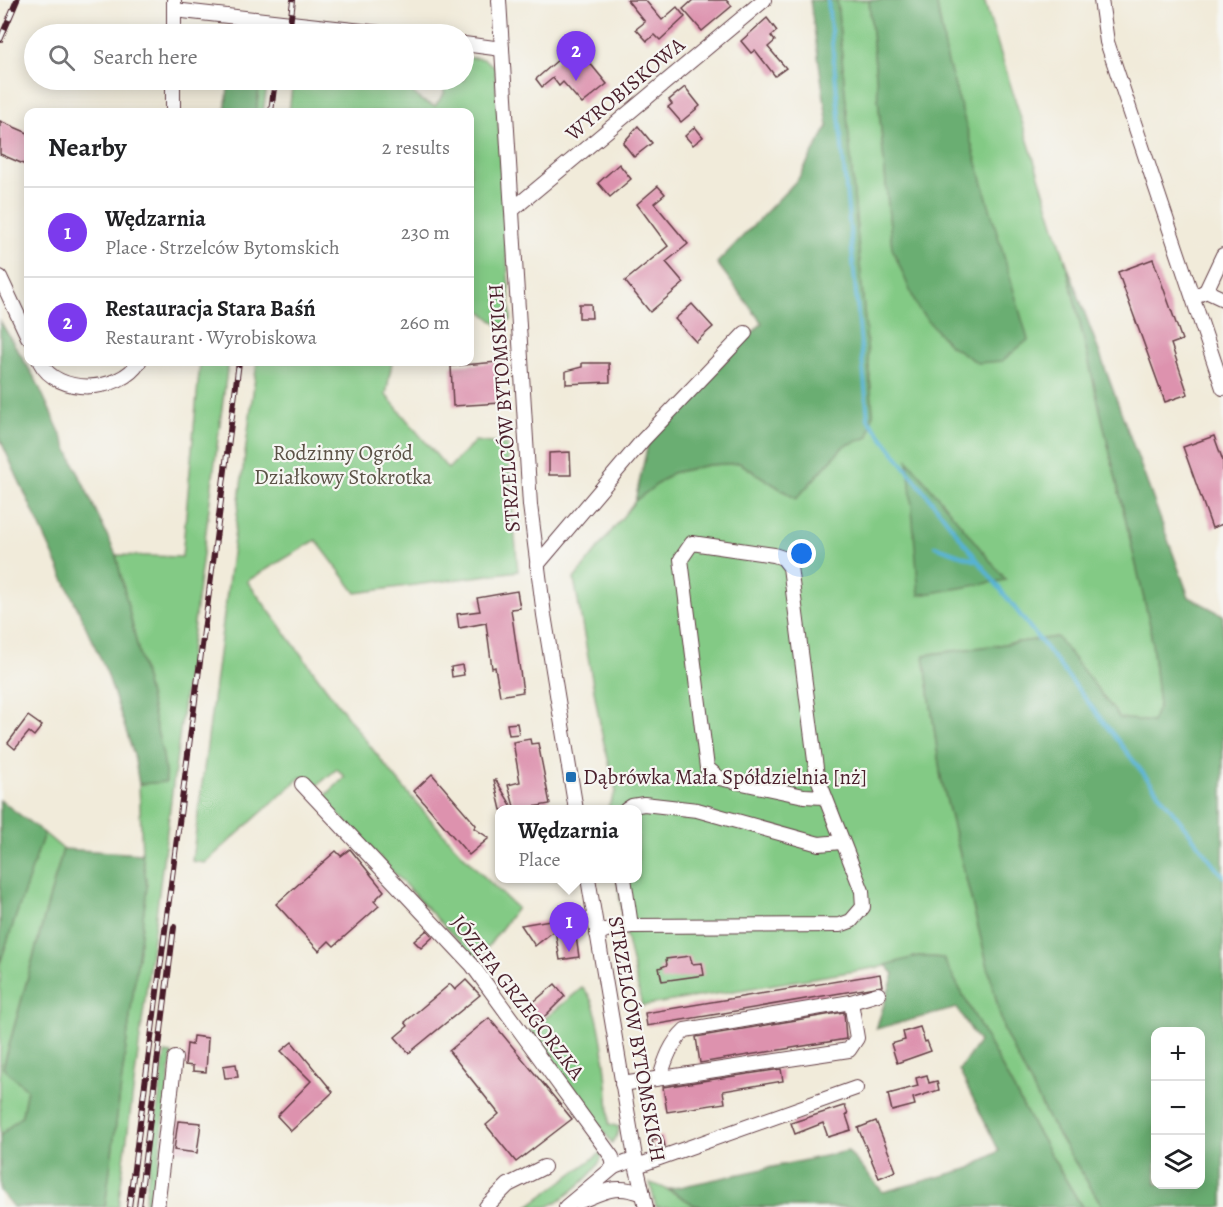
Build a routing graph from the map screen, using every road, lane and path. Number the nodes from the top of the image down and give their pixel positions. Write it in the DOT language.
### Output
graph roads {
  1 [pos="499,0"];
  2 [pos="764,0"];
  3 [pos="1101,0"];
  4 [pos="174,5"];
  5 [pos="174,24"];
  6 [pos="300,24"];
  7 [pos="474,45"];
  8 [pos="502,49"];
  9 [pos="173,90"];
  10 [pos="173,108"];
  11 [pos="512,210"];
  12 [pos="1223,255"];
  13 [pos="0,277"];
  14 [pos="1206,291"];
  15 [pos="1192,296"];
  16 [pos="1223,299"];
  17 [pos="24,328"];
  18 [pos="745,333"];
  19 [pos="43,366"];
  20 [pos="137,366"];
  21 [pos="1223,388"];
  22 [pos="537,565"];
  23 [pos="302,784"];
  24 [pos="824,797"];
  25 [pos="575,805"];
  26 [pos="638,805"];
  27 [pos="842,842"];
  28 [pos="589,883"];
  29 [pos="625,883"];
  30 [pos="631,926"];
  31 [pos="597,934"];
  32 [pos="878,994"];
  33 [pos="851,1002"];
  34 [pos="175,1058"];
  35 [pos="660,1078"];
  36 [pos="622,1084"];
  37 [pos="856,1088"];
  38 [pos="636,1165"];
  39 [pos="544,1167"];
  40 [pos="614,1167"];
  41 [pos="615,1188"];
  42 [pos="645,1200"];
  43 [pos="568,1206"];
  44 [pos="157,1207"];
  45 [pos="486,1207"];
  1 -- 8 [label="street, STRZELCÓW BYTOMSKICH"];
  2 -- 11 [label="street, WYROBISKOWA"];
  3 -- 15 [label="street"];
  4 -- 5 [label="street"];
  4 -- 6 [label="street"];
  7 -- 8 [label="street"];
  8 -- 11 [label="street, STRZELCÓW BYTOMSKICH"];
  9 -- 10 [label="street"];
  11 -- 22 [label="street, STRZELCÓW BYTOMSKICH"];
  12 -- 14 [label="street"];
  13 -- 17 [label="street"];
  14 -- 15 [label="street"];
  14 -- 16 [label="street"];
  15 -- 21 [label="street"];
  18 -- 22 [label="street"];
  19 -- 20 [label="street"];
  22 -- 25 [label="street, STRZELCÓW BYTOMSKICH"];
  23 -- 40 [label="street, JÓZEFA GRZEGORZKA"];
  24 -- 24 [label="street"];
  24 -- 27 [label="street"];
  26 -- 27 [label="street"];
  27 -- 30 [label="street"];
  28 -- 31 [label="street, STRZELCÓW BYTOMSKICH"];
  29 -- 30 [label="street"];
  30 -- 31 [label="street"];
  31 -- 36 [label="street, STRZELCÓW BYTOMSKICH"];
  32 -- 33 [label="street"];
  33 -- 35 [label="street"];
  33 -- 35 [label="street"];
  34 -- 44 [label="street"];
  35 -- 36 [label="street"];
  36 -- 38 [label="street, STRZELCÓW BYTOMSKICH"];
  37 -- 38 [label="street"];
  38 -- 40 [label="street"];
  38 -- 41 [label="street"];
  38 -- 42 [label="street, STRZELCÓW BYTOMSKICH"];
  39 -- 45 [label="street"];
  40 -- 43 [label="street"];
  41 -- 42 [label="street"];
  41 -- 43 [label="street"];
}
